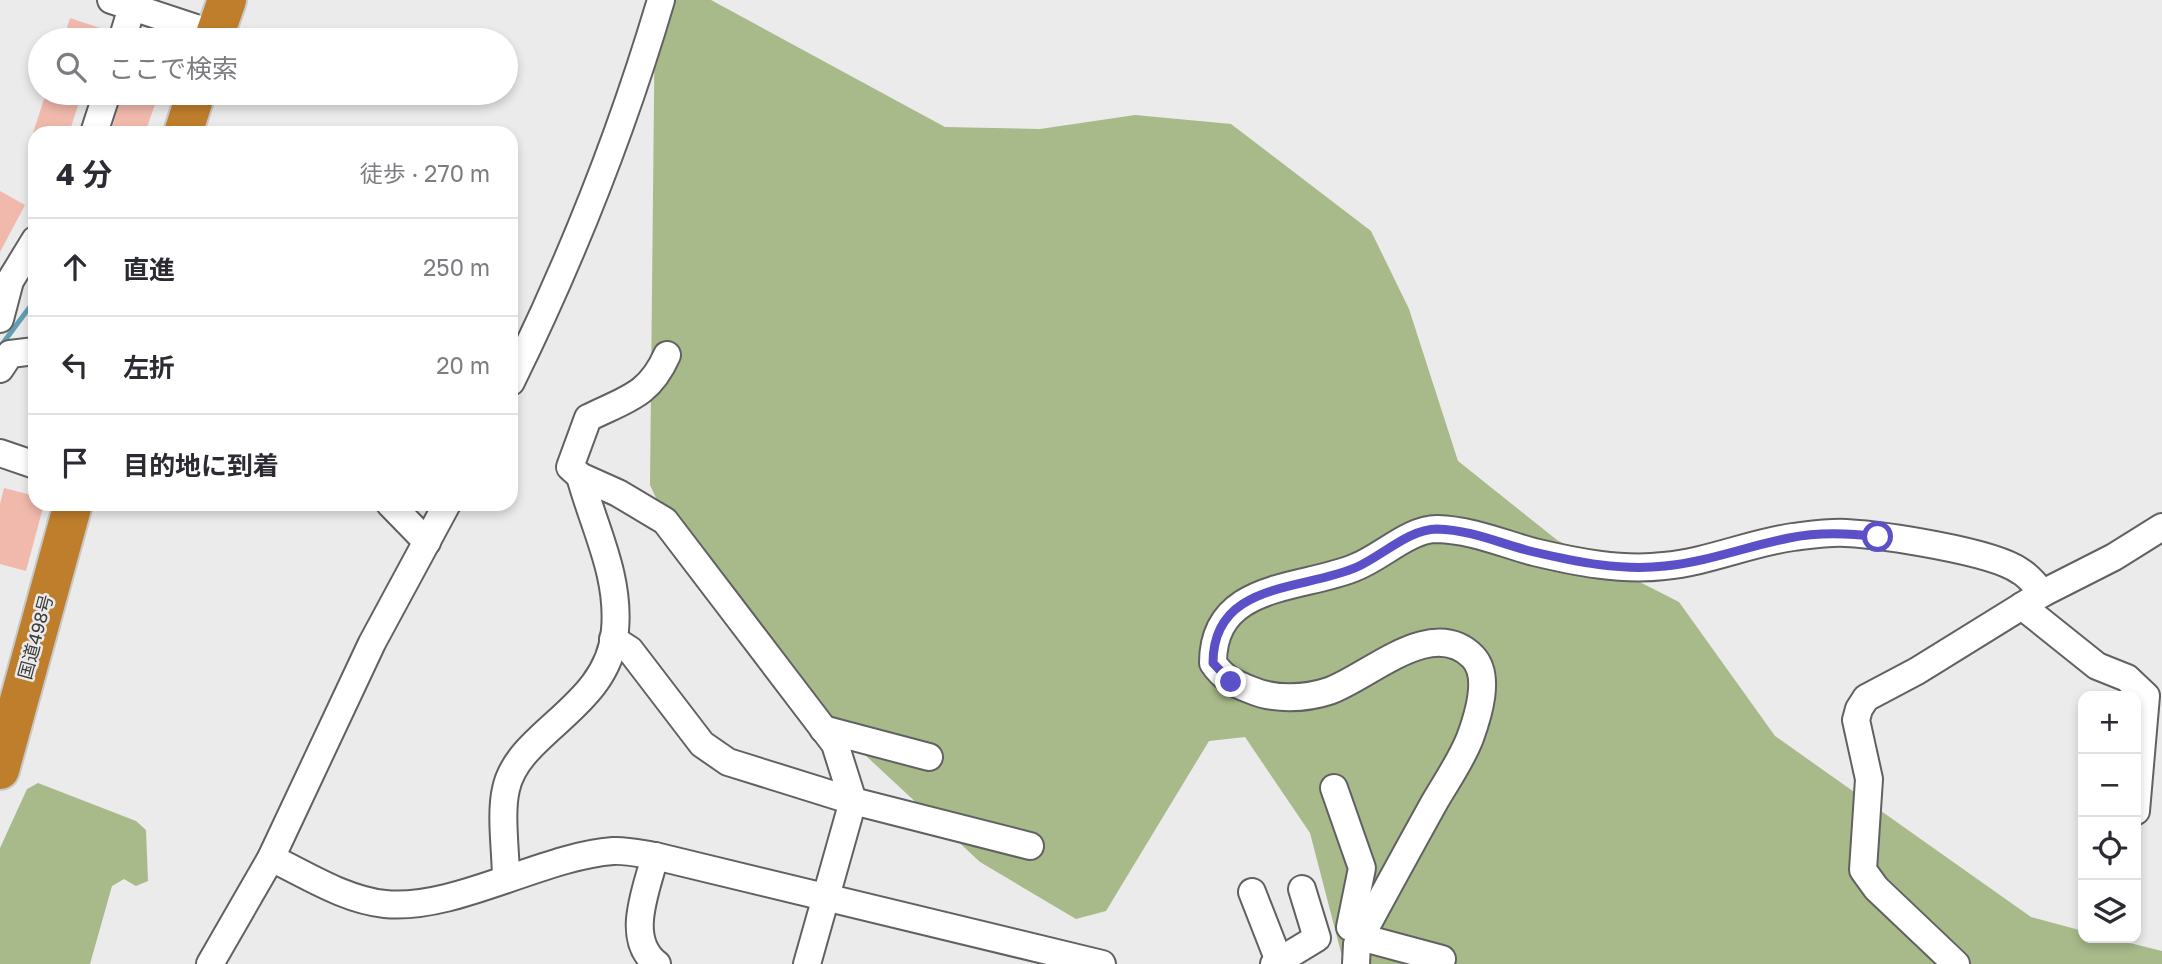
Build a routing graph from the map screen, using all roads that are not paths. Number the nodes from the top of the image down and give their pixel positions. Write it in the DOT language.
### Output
graph roads {
  1 [pos="661,0"];
  2 [pos="121,3"];
  3 [pos="218,25"];
  4 [pos="122,28"];
  5 [pos="103,105"];
  6 [pos="192,105"];
  7 [pos="96,126"];
  8 [pos="185,126"];
  9 [pos="28,251"];
  10 [pos="0,319"];
  11 [pos="28,352"];
  12 [pos="667,355"];
  13 [pos="518,367"];
  14 [pos="0,369"];
  15 [pos="0,453"];
  16 [pos="28,463"];
  17 [pos="580,476"];
  18 [pos="71,511"];
  19 [pos="397,511"];
  20 [pos="443,511"];
  21 [pos="2162,527"];
  22 [pos="427,542"];
  23 [pos="2033,600"];
  24 [pos="613,639"];
  25 [pos="823,729"];
  26 [pos="2141,754"];
  27 [pos="929,757"];
  28 [pos="0,770"];
  29 [pos="1334,789"];
  30 [pos="853,801"];
  31 [pos="1401,835"];
  32 [pos="1030,846"];
  33 [pos="655,856"];
  34 [pos="271,858"];
  35 [pos="506,879"];
  36 [pos="1302,889"];
  37 [pos="1252,892"];
  38 [pos="827,899"];
  39 [pos="1356,943"];
  40 [pos="1442,959"];
  41 [pos="1055,960"];
  42 [pos="1277,962"];
  43 [pos="210,964"];
  44 [pos="657,964"];
  45 [pos="807,964"];
  46 [pos="1102,964"];
  47 [pos="1956,964"];
  1 -- 13 [label="street"];
  2 -- 3 [label="street"];
  2 -- 4 [label="street"];
  5 -- 7 [label="street"];
  6 -- 8 [label="highway"];
  9 -- 10 [label="street"];
  11 -- 14 [label="street"];
  12 -- 17 [label="street"];
  15 -- 16 [label="street"];
  17 -- 24 [label="street"];
  17 -- 25 [label="street"];
  18 -- 28 [label="highway, 国道498号"];
  19 -- 22 [label="street"];
  20 -- 22 [label="street"];
  21 -- 23 [label="street"];
  22 -- 34 [label="street"];
  23 -- 26 [label="street"];
  23 -- 39 [label="street"];
  23 -- 47 [label="street"];
  24 -- 30 [label="street"];
  24 -- 35 [label="street"];
  25 -- 27 [label="street"];
  25 -- 30 [label="street"];
  29 -- 39 [label="street"];
  30 -- 32 [label="street"];
  30 -- 38 [label="street"];
  31 -- 39 [label="street"];
  33 -- 35 [label="street"];
  33 -- 38 [label="street"];
  33 -- 44 [label="street"];
  34 -- 35 [label="street"];
  34 -- 43 [label="street"];
  36 -- 42 [label="street"];
  37 -- 42 [label="street"];
  38 -- 41 [label="street"];
  38 -- 45 [label="street"];
  39 -- 40 [label="street"];
  41 -- 46 [label="street"];
}
